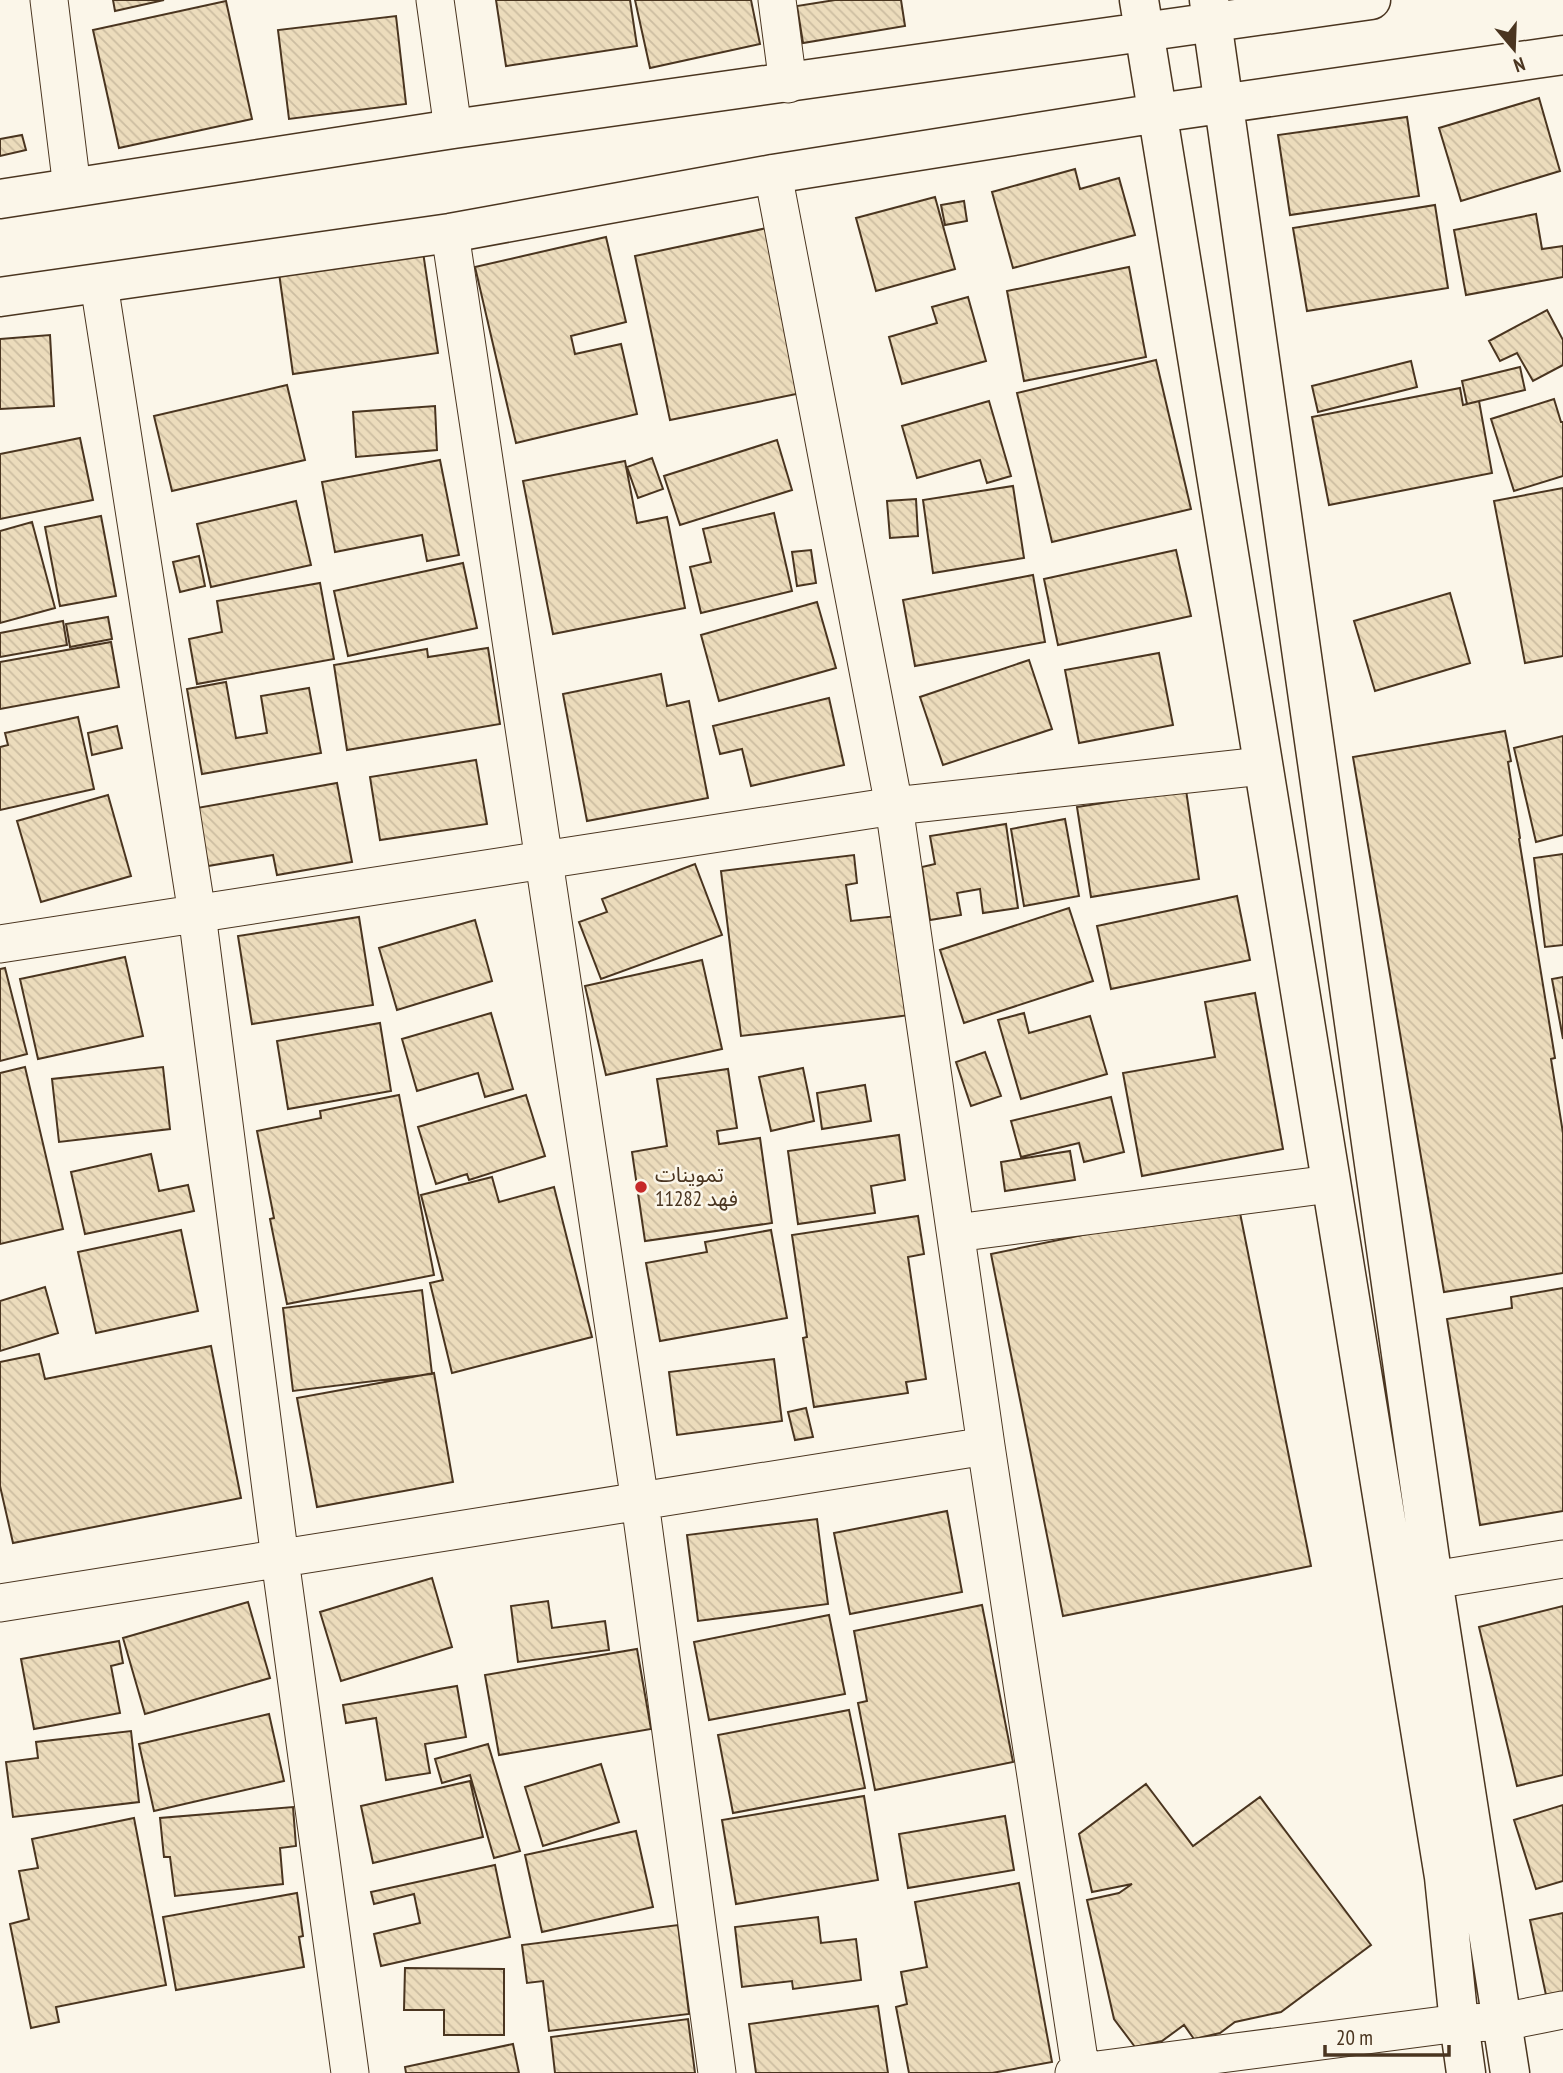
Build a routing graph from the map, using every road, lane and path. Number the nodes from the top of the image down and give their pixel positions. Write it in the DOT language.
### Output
graph roads {
  1 [pos="50,0"];
  2 [pos="435,0"];
  3 [pos="777,0"];
  4 [pos="1371,0"];
  5 [pos="1211,12"];
  6 [pos="1141,16"];
  7 [pos="1563,55"];
  8 [pos="788,83"];
  9 [pos="1226,105"];
  10 [pos="1158,113"];
  11 [pos="453,130"];
  12 [pos="773,174"];
  13 [pos="72,188"];
  14 [pos="0,199"];
  15 [pos="450,233"];
  16 [pos="99,284"];
  17 [pos="0,297"];
  18 [pos="1262,766"];
  19 [pos="894,806"];
  20 [pos="544,861"];
  21 [pos="197,914"];
  22 [pos="0,944"];
  23 [pos="1331,1184"];
  24 [pos="956,1233"];
  25 [pos="986,1446"];
  26 [pos="640,1502"];
  27 [pos="280,1559"];
  28 [pos="1563,1559"];
  29 [pos="1433,1580"];
  30 [pos="0,1603"];
  31 [pos="1563,2010"];
  32 [pos="1502,2022"];
  33 [pos="1459,2023"];
  34 [pos="350,2073"];
  35 [pos="717,2073"];
  36 [pos="1079,2073"];
  37 [pos="1466,2073"];
  38 [pos="1510,2073"];
  1 -- 13 [label="street"];
  2 -- 11 [label="street"];
  3 -- 8 [label="street"];
  4 -- 5 [label="street"];
  5 -- 6 [label="street"];
  5 -- 9 [label="street"];
  6 -- 8 [label="street"];
  6 -- 10 [label="street"];
  7 -- 9 [label="street"];
  8 -- 11 [label="street"];
  9 -- 10 [label="street"];
  9 -- 29 [label="street"];
  10 -- 12 [label="street"];
  10 -- 18 [label="street"];
  11 -- 13 [label="street"];
  12 -- 15 [label="street"];
  12 -- 19 [label="street"];
  13 -- 14 [label="street"];
  15 -- 16 [label="street"];
  15 -- 20 [label="street"];
  16 -- 17 [label="street"];
  16 -- 21 [label="street"];
  18 -- 19 [label="street"];
  18 -- 23 [label="street"];
  19 -- 20 [label="street"];
  19 -- 24 [label="street"];
  20 -- 21 [label="street"];
  20 -- 26 [label="street"];
  21 -- 22 [label="street"];
  21 -- 27 [label="street"];
  23 -- 24 [label="street"];
  23 -- 33 [label="street"];
  24 -- 25 [label="street"];
  25 -- 26 [label="street"];
  25 -- 36 [label="street"];
  26 -- 27 [label="street"];
  26 -- 35 [label="street"];
  27 -- 30 [label="street"];
  27 -- 34 [label="street"];
  28 -- 29 [label="street"];
  29 -- 32 [label="street"];
  31 -- 32 [label="street"];
  32 -- 33 [label="street"];
  32 -- 38 [label="street"];
  33 -- 36 [label="street"];
  33 -- 37 [label="street"];
}
